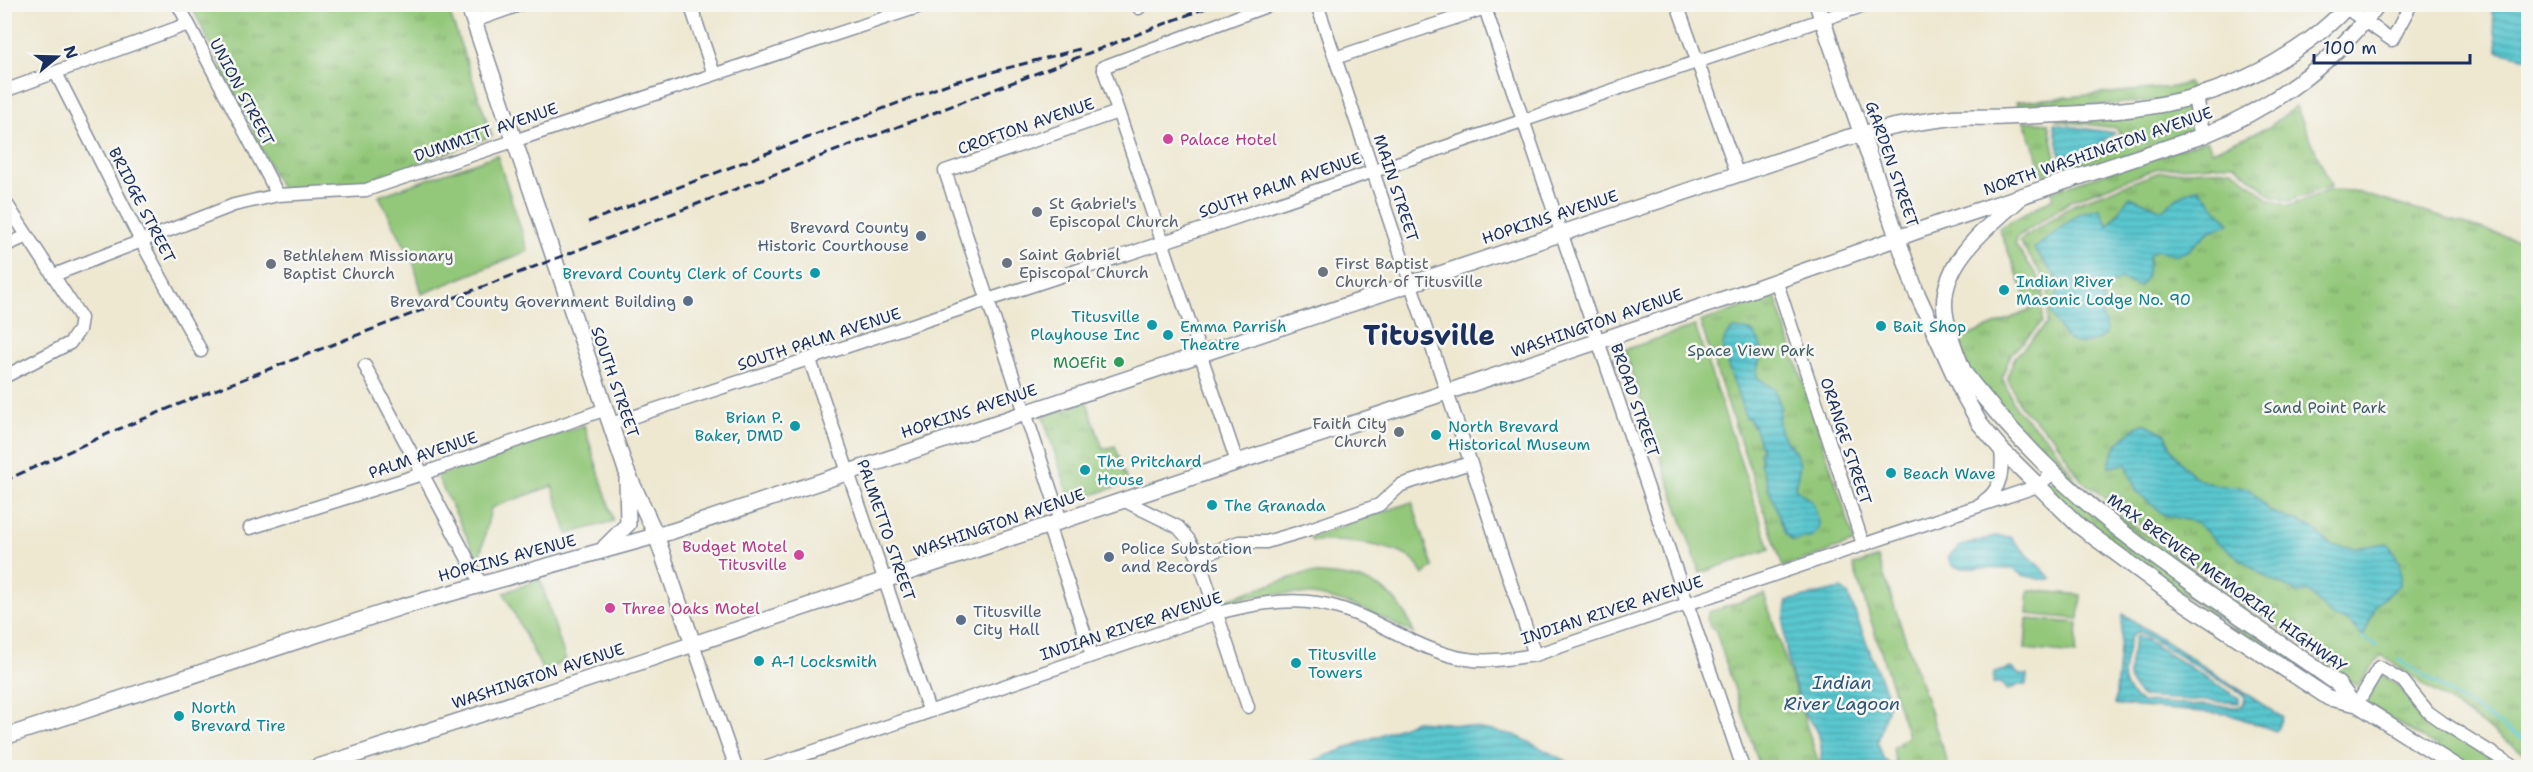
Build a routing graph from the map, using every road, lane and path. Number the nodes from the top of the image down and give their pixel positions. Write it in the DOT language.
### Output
graph roads {
  1 [pos="178,4"];
  2 [pos="468,4"];
  3 [pos="522,4"];
  4 [pos="690,4"];
  5 [pos="927,4"];
  6 [pos="1272,4"];
  7 [pos="1317,4"];
  8 [pos="1677,4"];
  9 [pos="1817,4"];
  10 [pos="1868,4"];
  11 [pos="2378,4"];
  12 [pos="2411,4"];
  13 [pos="1491,6"];
  14 [pos="2347,6"];
  15 [pos="889,10"];
  16 [pos="1822,20"];
  17 [pos="474,21"];
  18 [pos="2365,21"];
  19 [pos="188,24"];
  20 [pos="1335,58"];
  21 [pos="1698,63"];
  22 [pos="56,73"];
  23 [pos="714,74"];
  24 [pos="4,91"];
  25 [pos="2196,98"];
  26 [pos="1118,112"];
  27 [pos="1980,118"];
  28 [pos="1523,122"];
  29 [pos="1863,133"];
  30 [pos="2202,136"];
  31 [pos="514,140"];
  32 [pos="1373,172"];
  33 [pos="1737,173"];
  34 [pos="278,195"];
  35 [pos="2023,196"];
  36 [pos="4,200"];
  37 [pos="1561,233"];
  38 [pos="27,236"];
  39 [pos="1898,238"];
  40 [pos="141,241"];
  41 [pos="1164,242"];
  42 [pos="4,246"];
  43 [pos="54,275"];
  44 [pos="1776,280"];
  45 [pos="1410,283"];
  46 [pos="987,300"];
  47 [pos="1935,335"];
  48 [pos="1598,341"];
  49 [pos="201,351"];
  50 [pos="1200,353"];
  51 [pos="810,360"];
  52 [pos="365,366"];
  53 [pos="1964,373"];
  54 [pos="4,377"];
  55 [pos="1447,392"];
  56 [pos="606,409"];
  57 [pos="1025,412"];
  58 [pos="611,424"];
  59 [pos="2001,449"];
  60 [pos="1237,462"];
  61 [pos="1470,463"];
  62 [pos="626,470"];
  63 [pos="849,471"];
  64 [pos="2054,472"];
  65 [pos="422,474"];
  66 [pos="2038,486"];
  67 [pos="1124,500"];
  68 [pos="1975,506"];
  69 [pos="1055,523"];
  70 [pos="250,528"];
  71 [pos="656,535"];
  72 [pos="1863,544"];
  73 [pos="601,550"];
  74 [pos="1198,557"];
  75 [pos="886,580"];
  76 [pos="481,584"];
  77 [pos="1686,602"];
  78 [pos="1217,613"];
  79 [pos="693,645"];
  80 [pos="1092,655"];
  81 [pos="1535,655"];
  82 [pos="2354,703"];
  83 [pos="1248,707"];
  84 [pos="929,711"];
  85 [pos="4,737"];
  86 [pos="315,768"];
  87 [pos="736,768"];
  88 [pos="765,768"];
  89 [pos="1743,768"];
  90 [pos="2458,768"];
  91 [pos="2516,768"];
  1 -- 19 [label="street, UNION STREET"];
  2 -- 17 [label="main road, SOUTH STREET"];
  3 -- 17 [label="street"];
  4 -- 23 [label="street"];
  5 -- 15 [label="street, DUMMITT AVENUE"];
  6 -- 26 [label="street"];
  7 -- 20 [label="street, MAIN STREET"];
  8 -- 21 [label="street"];
  9 -- 16 [label="main road, GARDEN STREET"];
  10 -- 16 [label="street, SOUTH PALM AVENUE"];
  11 -- 18 [label="main road, NORTH WASHINGTON AVENUE"];
  12 -- 18 [label="street"];
  13 -- 20 [label="street"];
  13 -- 28 [label="street, BROAD STREET"];
  14 -- 18 [label="street"];
  14 -- 25 [label="main road, NORTH WASHINGTON AVENUE"];
  15 -- 23 [label="street, DUMMITT AVENUE"];
  16 -- 21 [label="street, SOUTH PALM AVENUE"];
  16 -- 29 [label="main road, GARDEN STREET"];
  17 -- 31 [label="main road, SOUTH STREET"];
  18 -- 30 [label="main road, NORTH WASHINGTON AVENUE"];
  19 -- 22 [label="street"];
  19 -- 34 [label="street, UNION STREET"];
  20 -- 32 [label="street, MAIN STREET"];
  21 -- 28 [label="street, SOUTH PALM AVENUE"];
  21 -- 33 [label="street"];
  22 -- 24 [label="street"];
  22 -- 40 [label="street, BRIDGE STREET"];
  23 -- 31 [label="street, DUMMITT AVENUE"];
  25 -- 27 [label="main road, NORTH WASHINGTON AVENUE"];
  25 -- 30 [label="main road"];
  26 -- 41 [label="street"];
  26 -- 46 [label="street, CROFTON AVENUE"];
  27 -- 29 [label="main road, HOPKINS AVENUE"];
  28 -- 32 [label="street, SOUTH PALM AVENUE"];
  28 -- 37 [label="street, BROAD STREET"];
  29 -- 33 [label="main road, HOPKINS AVENUE"];
  29 -- 39 [label="main road, GARDEN STREET"];
  30 -- 35 [label="main road, NORTH WASHINGTON AVENUE"];
  31 -- 34 [label="street, DUMMITT AVENUE"];
  31 -- 56 [label="main road, SOUTH STREET"];
  32 -- 41 [label="street, SOUTH PALM AVENUE"];
  32 -- 45 [label="street, MAIN STREET"];
  33 -- 37 [label="main road, HOPKINS AVENUE"];
  34 -- 40 [label="street, DUMMITT AVENUE"];
  35 -- 39 [label="main road, NORTH WASHINGTON AVENUE"];
  35 -- 53 [label="main road"];
  36 -- 38 [label="street"];
  37 -- 45 [label="main road, HOPKINS AVENUE"];
  37 -- 48 [label="street, BROAD STREET"];
  38 -- 42 [label="street"];
  38 -- 43 [label="street"];
  39 -- 44 [label="main road, WASHINGTON AVENUE"];
  39 -- 47 [label="main road, GARDEN STREET"];
  40 -- 43 [label="street, DUMMITT AVENUE"];
  40 -- 49 [label="street, BRIDGE STREET"];
  41 -- 46 [label="street, SOUTH PALM AVENUE"];
  41 -- 50 [label="street"];
  43 -- 54 [label="street"];
  44 -- 48 [label="main road, WASHINGTON AVENUE"];
  44 -- 72 [label="street, ORANGE STREET"];
  45 -- 50 [label="main road, HOPKINS AVENUE"];
  45 -- 55 [label="street, MAIN STREET"];
  46 -- 51 [label="street, SOUTH PALM AVENUE"];
  46 -- 57 [label="street"];
  47 -- 53 [label="main road, GARDEN STREET"];
  47 -- 59 [label="main road, GARDEN STREET"];
  48 -- 55 [label="main road, WASHINGTON AVENUE"];
  48 -- 77 [label="street, BROAD STREET"];
  50 -- 57 [label="main road, HOPKINS AVENUE"];
  50 -- 60 [label="street"];
  51 -- 58 [label="street, SOUTH PALM AVENUE"];
  51 -- 63 [label="street, PALMETTO STREET"];
  52 -- 65 [label="street"];
  53 -- 64 [label="main road, GARDEN STREET"];
  55 -- 60 [label="main road, WASHINGTON AVENUE"];
  55 -- 61 [label="street, MAIN STREET"];
  56 -- 58 [label="main road, SOUTH STREET"];
  56 -- 65 [label="street, PALM AVENUE"];
  57 -- 63 [label="main road, HOPKINS AVENUE"];
  57 -- 69 [label="street"];
  58 -- 62 [label="main road, SOUTH STREET"];
  59 -- 66 [label="main road, GARDEN STREET"];
  59 -- 68 [label="street"];
  60 -- 67 [label="main road, WASHINGTON AVENUE"];
  61 -- 74 [label="street"];
  61 -- 81 [label="street, MAIN STREET"];
  62 -- 71 [label="main road, SOUTH STREET"];
  62 -- 73 [label="main road"];
  63 -- 71 [label="main road, HOPKINS AVENUE"];
  63 -- 75 [label="street, PALMETTO STREET"];
  64 -- 66 [label="street, INDIAN RIVER AVENUE"];
  64 -- 82 [label="main road, MAX BREWER MEMORIAL HIGHWAY"];
  65 -- 70 [label="street, PALM AVENUE"];
  65 -- 76 [label="street"];
  66 -- 68 [label="street, INDIAN RIVER AVENUE"];
  66 -- 82 [label="main road, MAX BREWER MEMORIAL HIGHWAY"];
  67 -- 69 [label="main road, WASHINGTON AVENUE"];
  67 -- 74 [label="street"];
  68 -- 72 [label="street, INDIAN RIVER AVENUE"];
  69 -- 75 [label="main road, WASHINGTON AVENUE"];
  69 -- 80 [label="street"];
  71 -- 73 [label="main road, HOPKINS AVENUE"];
  71 -- 79 [label="main road, SOUTH STREET"];
  72 -- 77 [label="street, INDIAN RIVER AVENUE"];
  73 -- 76 [label="main road, HOPKINS AVENUE"];
  74 -- 78 [label="street"];
  75 -- 79 [label="main road, WASHINGTON AVENUE"];
  75 -- 84 [label="street, PALMETTO STREET"];
  76 -- 85 [label="main road, HOPKINS AVENUE"];
  77 -- 81 [label="street, INDIAN RIVER AVENUE"];
  77 -- 89 [label="street, BROAD STREET"];
  78 -- 80 [label="street, INDIAN RIVER AVENUE"];
  78 -- 81 [label="street, INDIAN RIVER AVENUE"];
  78 -- 83 [label="street"];
  79 -- 86 [label="main road, WASHINGTON AVENUE"];
  79 -- 87 [label="street, SOUTH STREET"];
  80 -- 84 [label="street, INDIAN RIVER AVENUE"];
  82 -- 90 [label="main road, MAX BREWER MEMORIAL HIGHWAY"];
  82 -- 91 [label="street"];
  84 -- 88 [label="street, INDIAN RIVER AVENUE"];
}
